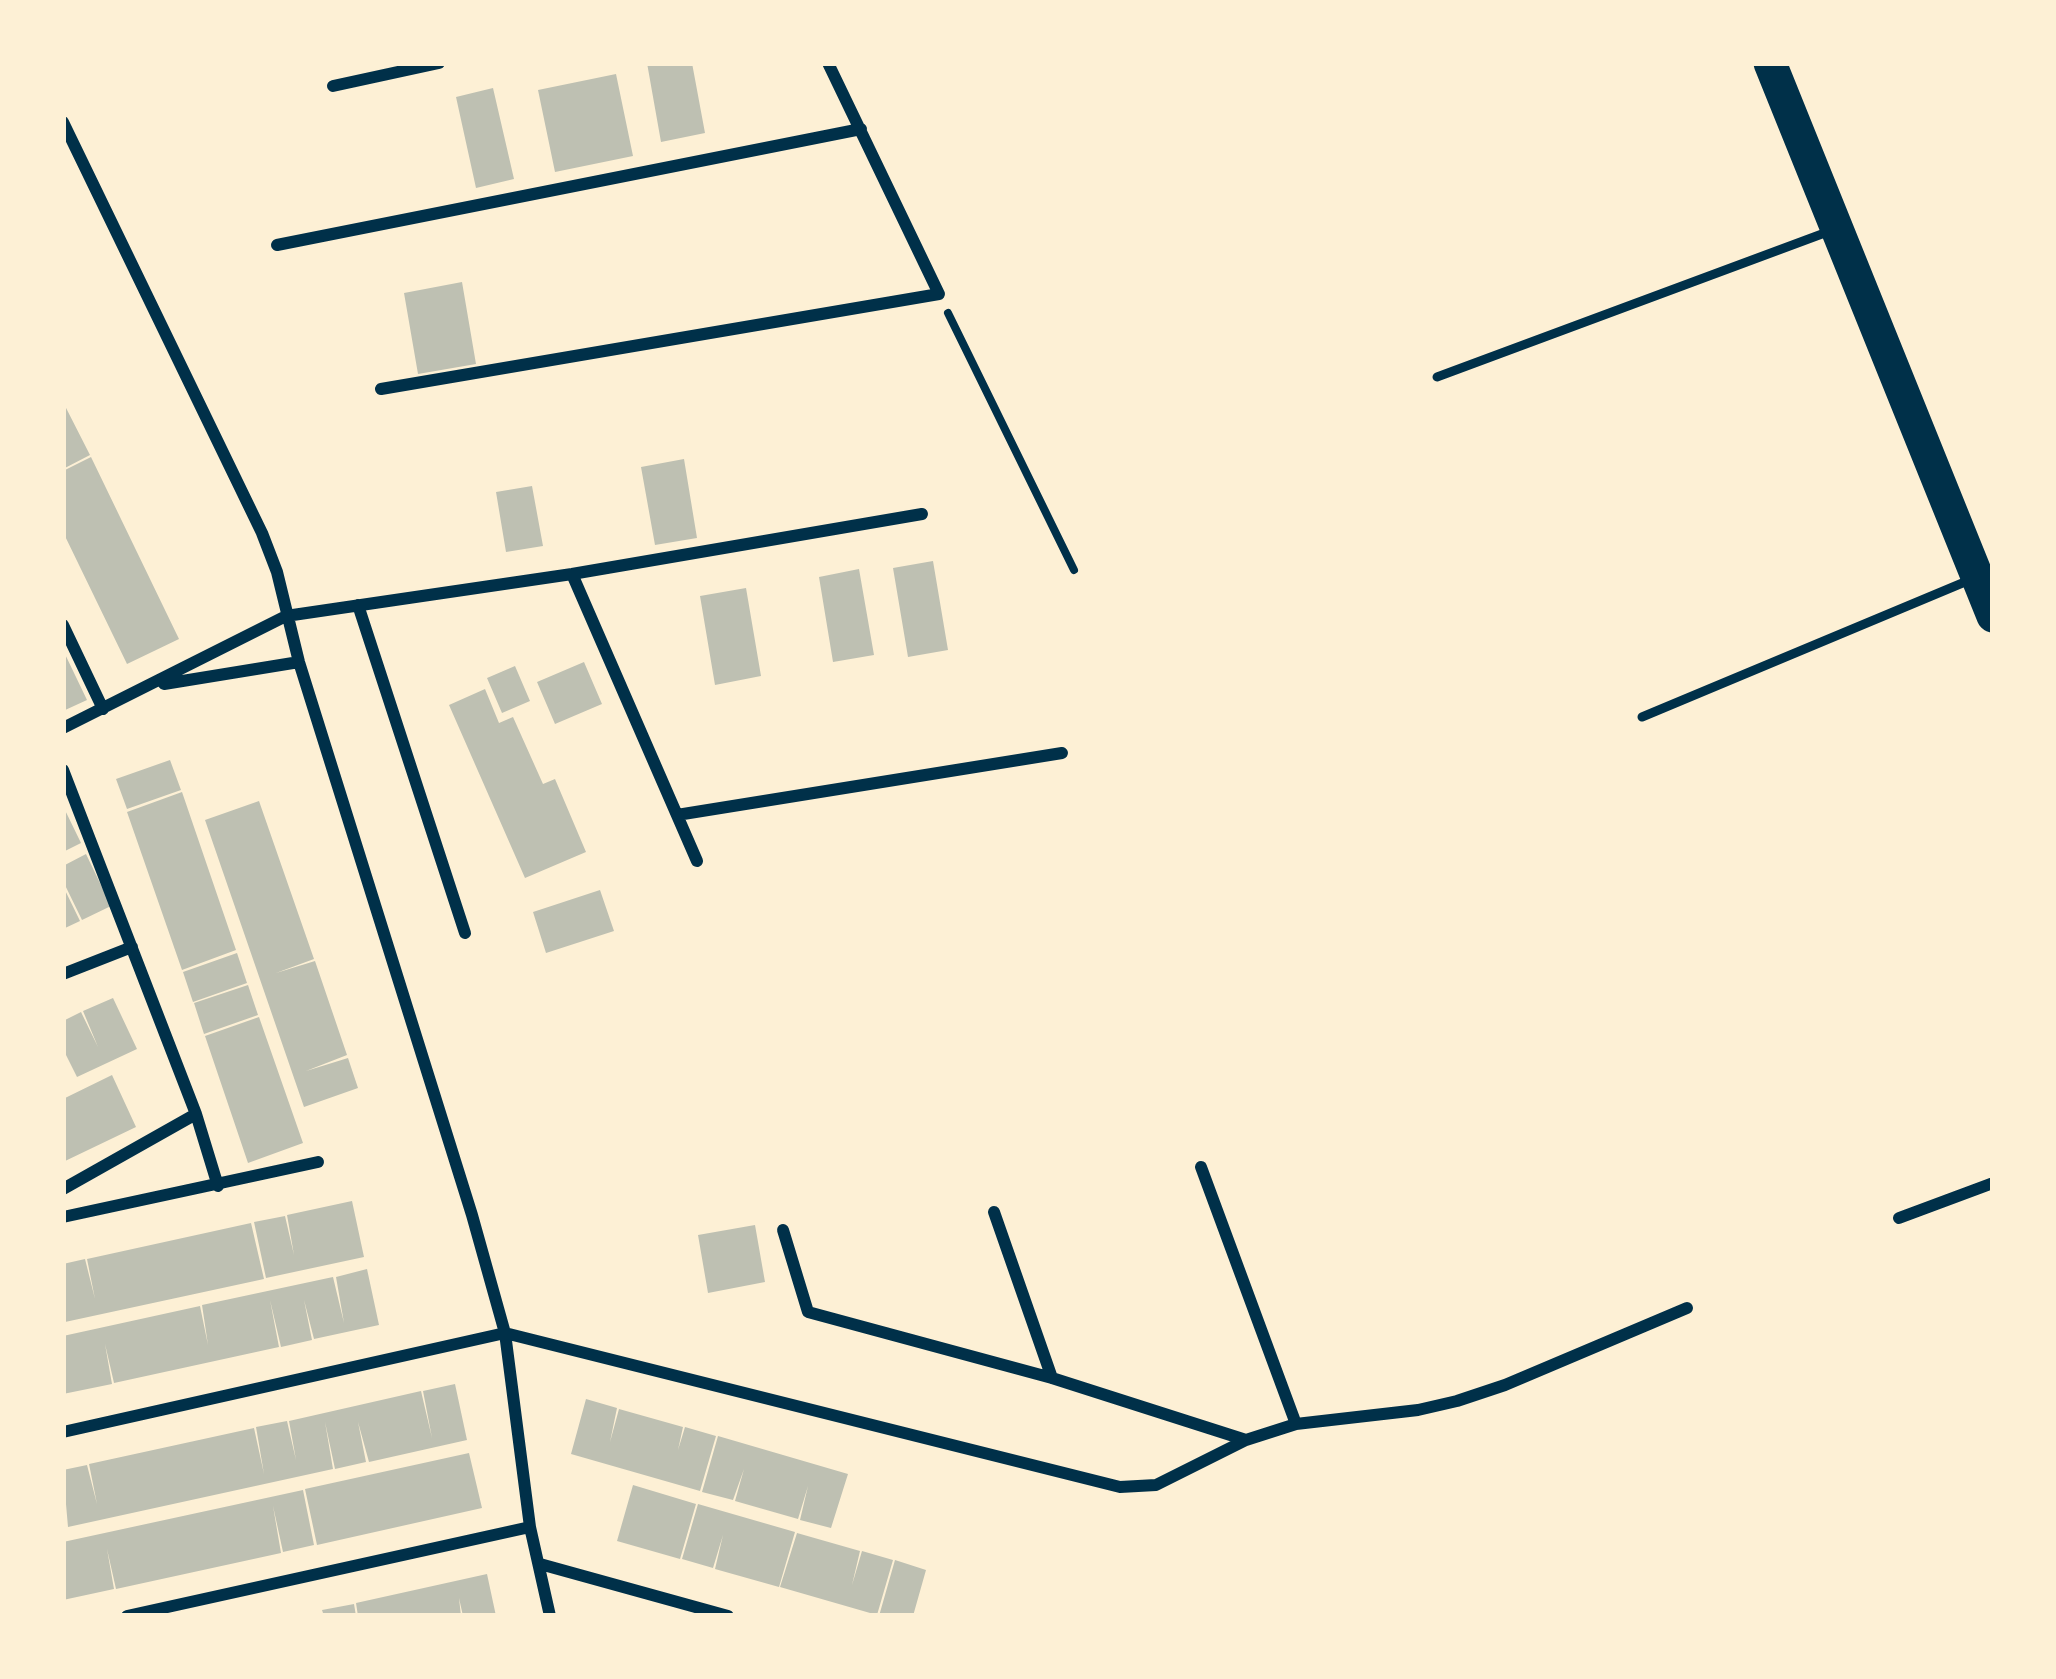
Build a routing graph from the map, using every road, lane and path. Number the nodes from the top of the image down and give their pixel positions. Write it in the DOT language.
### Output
graph roads {
  1 [pos="439,63"];
  2 [pos="828,63"];
  3 [pos="1770,63"];
  4 [pos="333,86"];
  5 [pos="63,122"];
  6 [pos="861,129"];
  7 [pos="1835,229"];
  8 [pos="277,245"];
  9 [pos="939,294"];
  10 [pos="1437,377"];
  11 [pos="381,389"];
  12 [pos="922,514"];
  13 [pos="1074,570"];
  14 [pos="572,574"];
  15 [pos="1977,577"];
  16 [pos="358,605"];
  17 [pos="286,616"];
  18 [pos="1993,616"];
  19 [pos="63,625"];
  20 [pos="299,662"];
  21 [pos="152,686"];
  22 [pos="103,709"];
  23 [pos="1642,717"];
  24 [pos="63,728"];
  25 [pos="1062,753"];
  26 [pos="63,770"];
  27 [pos="677,815"];
  28 [pos="697,861"];
  29 [pos="465,934"];
  30 [pos="132,947"];
  31 [pos="63,974"];
  32 [pos="196,1114"];
  33 [pos="318,1162"];
  34 [pos="1202,1167"];
  35 [pos="1993,1183"];
  36 [pos="218,1186"];
  37 [pos="63,1189"];
  38 [pos="994,1212"];
  39 [pos="63,1216"];
  40 [pos="1899,1218"];
  41 [pos="783,1230"];
  42 [pos="1687,1308"];
  43 [pos="505,1333"];
  44 [pos="1052,1378"];
  45 [pos="1296,1424"];
  46 [pos="63,1432"];
  47 [pos="1246,1440"];
  48 [pos="530,1527"];
  49 [pos="540,1564"];
  50 [pos="128,1616"];
  51 [pos="550,1616"];
  52 [pos="728,1616"];
  1 -- 4 [label="street"];
  2 -- 6 [label="street"];
  3 -- 7 [label="highway"];
  5 -- 17 [label="street"];
  6 -- 8 [label="street"];
  6 -- 9 [label="street"];
  7 -- 10 [label="lane"];
  7 -- 15 [label="highway"];
  9 -- 11 [label="street"];
  9 -- 13 [label="path"];
  12 -- 14 [label="street"];
  14 -- 16 [label="street"];
  14 -- 27 [label="street"];
  15 -- 18 [label="highway"];
  15 -- 23 [label="lane"];
  16 -- 17 [label="street"];
  16 -- 29 [label="street"];
  17 -- 20 [label="street"];
  17 -- 21 [label="street"];
  19 -- 22 [label="street"];
  20 -- 21 [label="street"];
  20 -- 43 [label="street"];
  21 -- 22 [label="street"];
  22 -- 24 [label="street"];
  25 -- 27 [label="street"];
  26 -- 30 [label="street"];
  27 -- 28 [label="street"];
  30 -- 31 [label="street"];
  30 -- 32 [label="street"];
  32 -- 36 [label="street"];
  32 -- 37 [label="street"];
  33 -- 36 [label="street"];
  34 -- 45 [label="street"];
  35 -- 40 [label="street"];
  36 -- 39 [label="street"];
  38 -- 44 [label="street"];
  41 -- 44 [label="street"];
  42 -- 45 [label="street"];
  43 -- 46 [label="street"];
  43 -- 47 [label="street"];
  43 -- 48 [label="street"];
  44 -- 47 [label="street"];
  45 -- 47 [label="street"];
  48 -- 49 [label="street"];
  48 -- 50 [label="street"];
  49 -- 51 [label="street"];
  49 -- 52 [label="street"];
}
